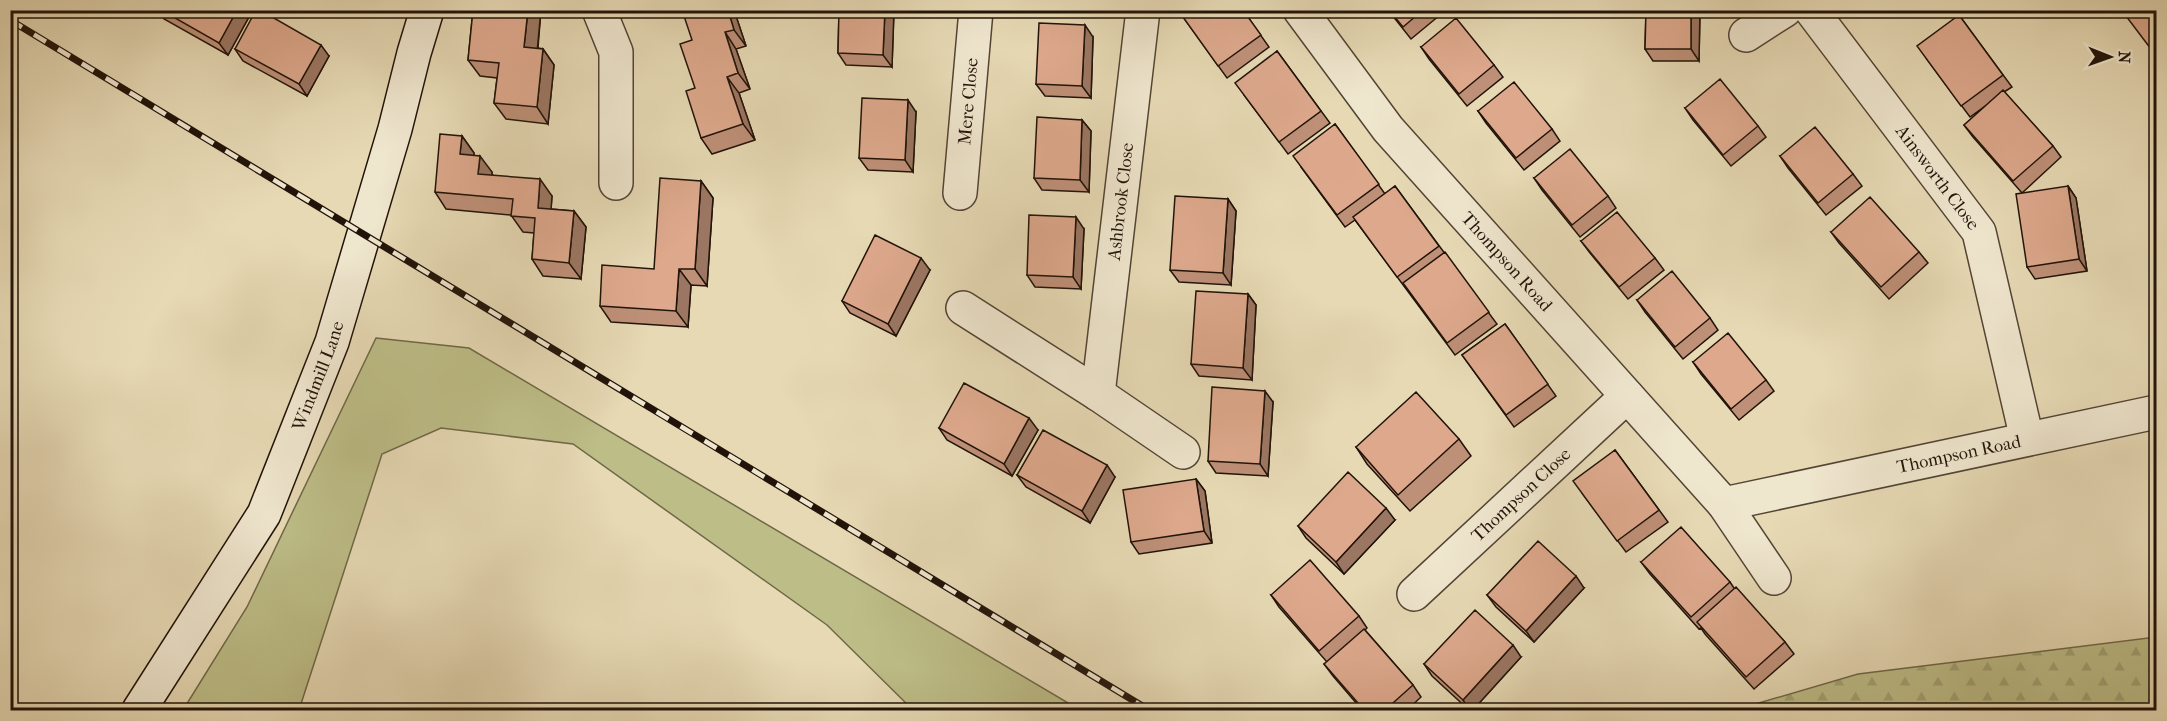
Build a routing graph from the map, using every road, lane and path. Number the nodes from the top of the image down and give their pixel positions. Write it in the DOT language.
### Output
graph roads {
  1 [pos="427,10"];
  2 [pos="599,10"];
  3 [pos="976,10"];
  4 [pos="1143,10"];
  5 [pos="1300,10"];
  6 [pos="1785,10"];
  7 [pos="1811,10"];
  8 [pos="1746,35"];
  9 [pos="616,183"];
  10 [pos="960,193"];
  11 [pos="963,308"];
  12 [pos="1098,394"];
  13 [pos="1627,396"];
  14 [pos="2157,412"];
  15 [pos="2027,439"];
  16 [pos="1183,452"];
  17 [pos="1724,504"];
  18 [pos="1774,578"];
  19 [pos="1414,594"];
  20 [pos="139,711"];
  1 -- 20 [label="street, Windmill Lane"];
  2 -- 9 [label="street"];
  3 -- 10 [label="street, Mere Close"];
  4 -- 12 [label="street, Ashbrook Close"];
  5 -- 13 [label="street, Thompson Road"];
  6 -- 8 [label="street"];
  7 -- 15 [label="street, Ainsworth Close"];
  11 -- 12 [label="street"];
  12 -- 16 [label="street"];
  13 -- 17 [label="street, Thompson Road"];
  13 -- 19 [label="street, Thompson Close"];
  14 -- 15 [label="street, Thompson Road"];
  15 -- 17 [label="street, Thompson Road"];
  17 -- 18 [label="street, Thompson Road"];
}
